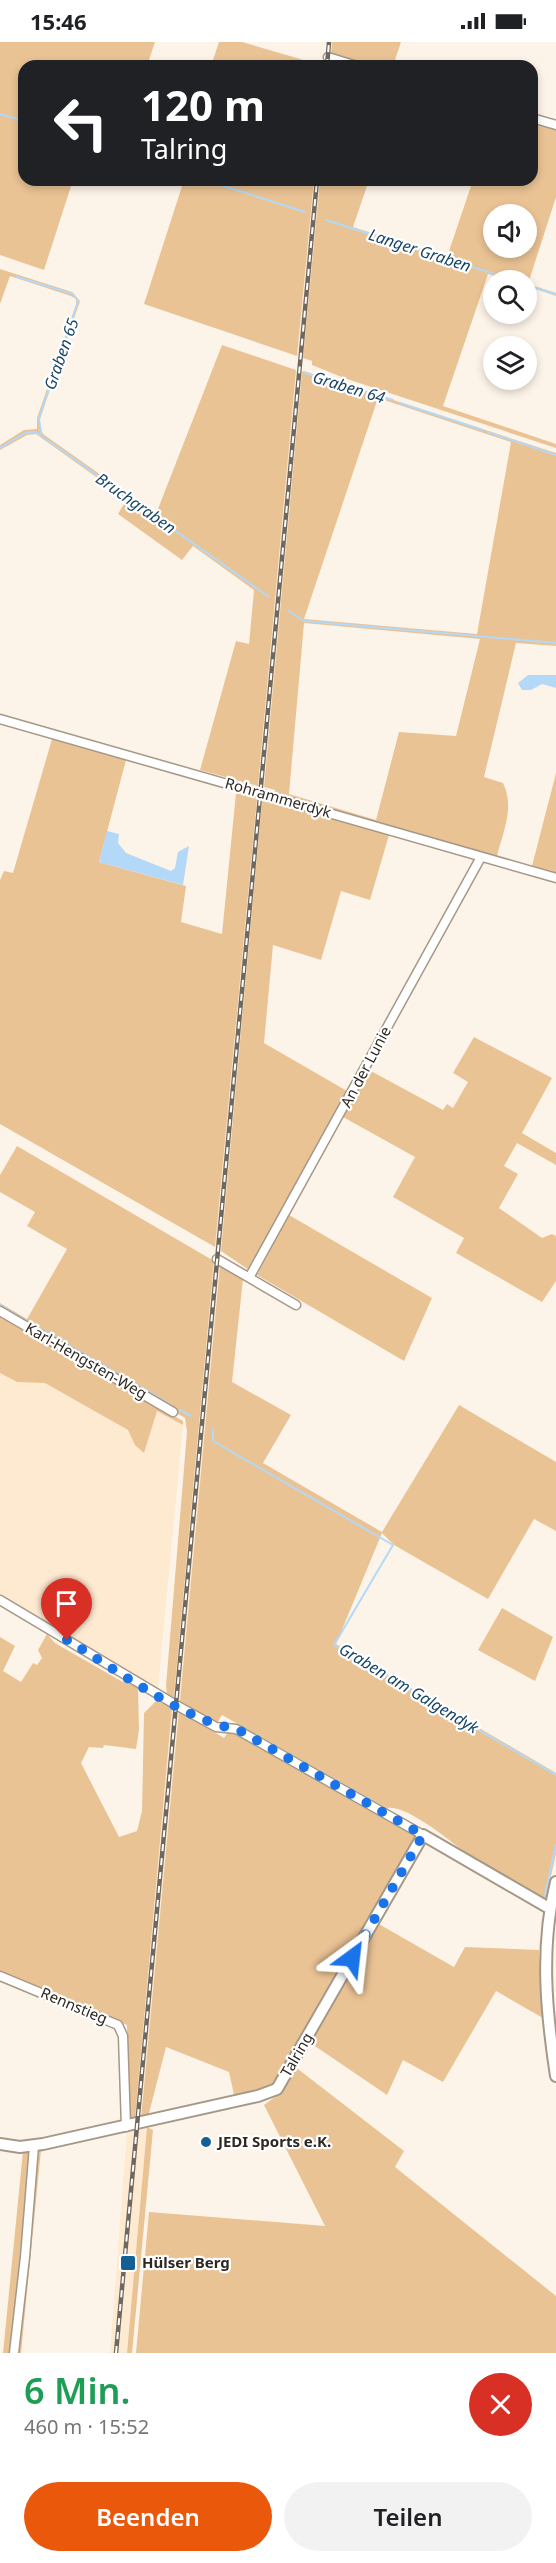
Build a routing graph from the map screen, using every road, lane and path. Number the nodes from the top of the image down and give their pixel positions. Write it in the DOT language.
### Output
graph roads {
  1 [pos="328,57"];
  2 [pos="338,60"];
  3 [pos="538,120"];
  4 [pos="556,125"];
  5 [pos="0,719"];
  6 [pos="481,857"];
  7 [pos="556,878"];
  8 [pos="217,1259"];
  9 [pos="250,1276"];
  10 [pos="296,1305"];
  11 [pos="0,1311"];
  12 [pos="173,1412"];
  13 [pos="0,1600"];
  14 [pos="423,1835"];
  15 [pos="556,1882"];
  16 [pos="549,1908"];
  17 [pos="0,1976"];
  18 [pos="556,2076"];
  19 [pos="126,2127"];
  20 [pos="0,2144"];
  21 [pos="34,2146"];
  22 [pos="14,2353"];
  1 -- 2 [label="street"];
  3 -- 4 [label="street"];
  5 -- 6 [label="street, Rohrammerdyk"];
  6 -- 7 [label="street, Rohrammerdyk"];
  6 -- 9 [label="street, An der Lunie"];
  8 -- 9 [label="street"];
  9 -- 10 [label="street"];
  11 -- 12 [label="street, Karl-Hengsten-Weg"];
  13 -- 14 [label="street"];
  14 -- 16 [label="street"];
  14 -- 19 [label="street, Talring"];
  15 -- 16 [label="street"];
  16 -- 18 [label="street"];
  17 -- 19 [label="street, Rennstieg"];
  19 -- 21 [label="street, Talring"];
  20 -- 21 [label="street, Talring"];
  21 -- 22 [label="street"];
}
